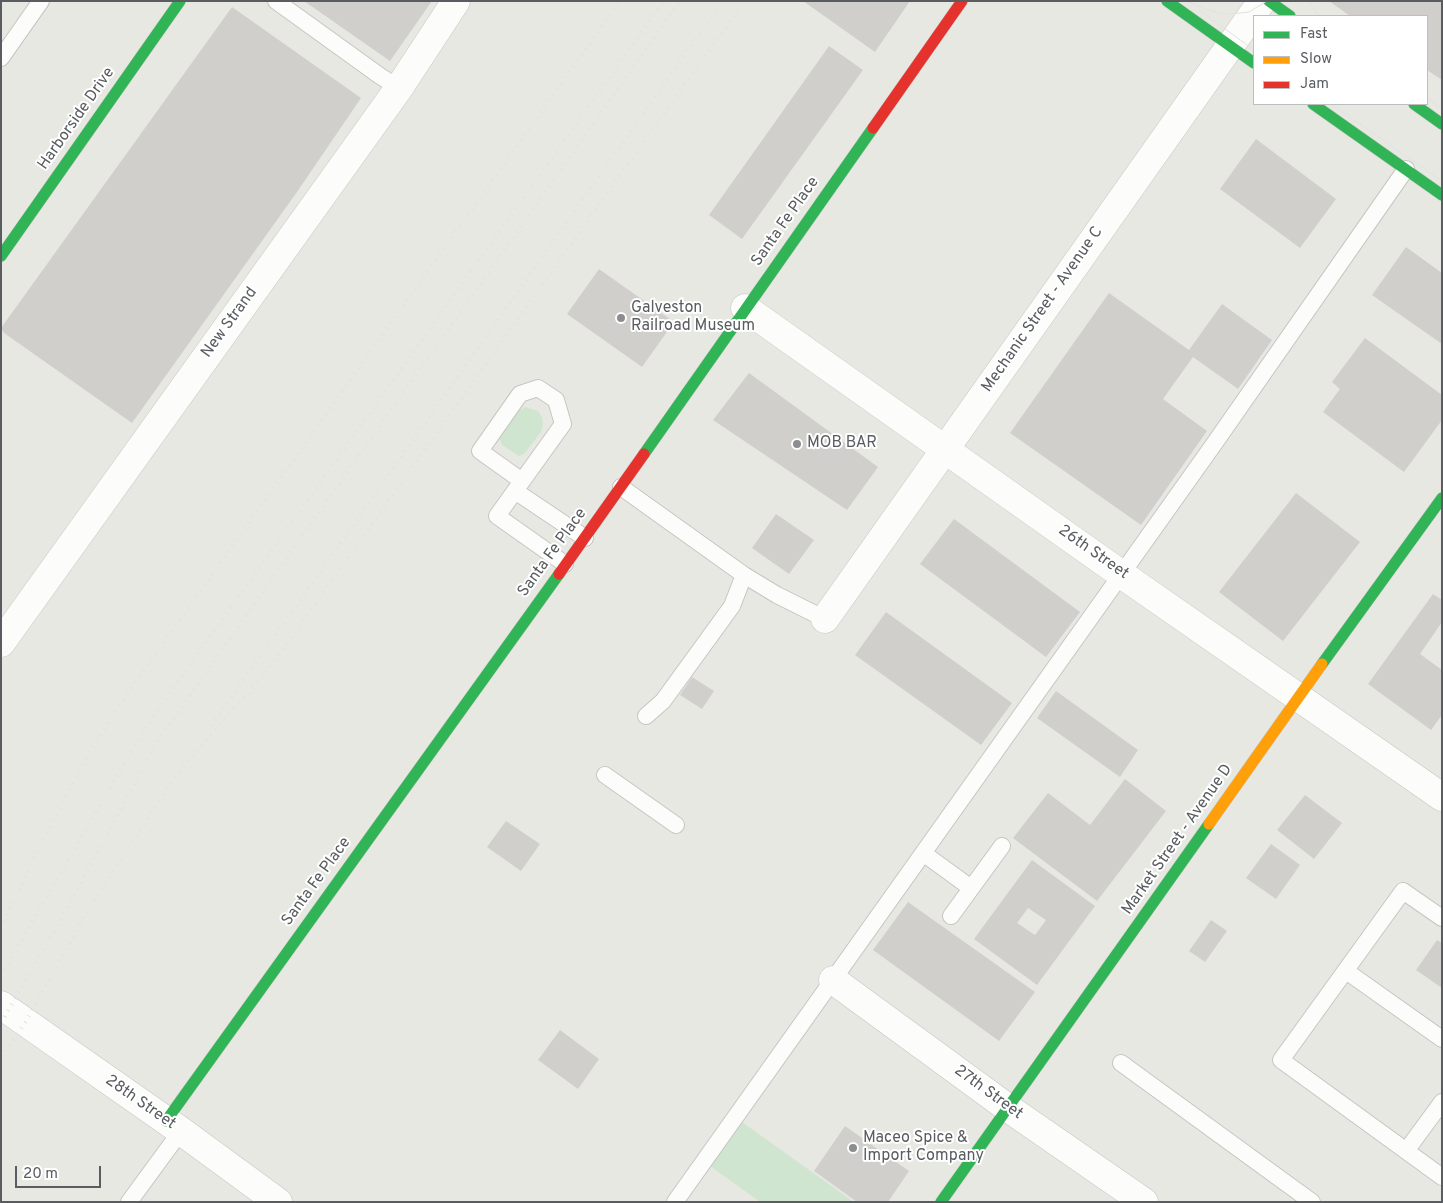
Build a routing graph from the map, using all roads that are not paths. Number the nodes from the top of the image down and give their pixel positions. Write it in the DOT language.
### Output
graph roads {
  1 [pos="41,1"];
  2 [pos="180,1"];
  3 [pos="276,1"];
  4 [pos="456,1"];
  5 [pos="962,1"];
  6 [pos="1167,1"];
  7 [pos="1262,1"];
  8 [pos="1269,1"];
  9 [pos="1289,15"];
  10 [pos="1230,46"];
  11 [pos="1,58"];
  12 [pos="1253,62"];
  13 [pos="399,88"];
  14 [pos="1314,105"];
  15 [pos="1416,105"];
  16 [pos="1441,122"];
  17 [pos="1406,170"];
  18 [pos="1442,195"];
  19 [pos="1,256"];
  20 [pos="745,308"];
  21 [pos="946,449"];
  22 [pos="518,486"];
  23 [pos="621,487"];
  24 [pos="1442,498"];
  25 [pos="584,538"];
  26 [pos="565,564"];
  27 [pos="1122,574"];
  28 [pos="744,575"];
  29 [pos="825,619"];
  30 [pos="1,643"];
  31 [pos="1298,698"];
  32 [pos="646,716"];
  33 [pos="605,775"];
  34 [pos="1442,797"];
  35 [pos="676,825"];
  36 [pos="1002,846"];
  37 [pos="923,853"];
  38 [pos="972,888"];
  39 [pos="951,916"];
  40 [pos="1442,918"];
  41 [pos="1346,971"];
  42 [pos="833,980"];
  43 [pos="1,1005"];
  44 [pos="1442,1039"];
  45 [pos="1121,1064"];
  46 [pos="1442,1102"];
  47 [pos="1008,1108"];
  48 [pos="174,1126"];
  49 [pos="1406,1151"];
  50 [pos="1442,1177"];
  51 [pos="1136,1199"];
  52 [pos="129,1202"];
  53 [pos="278,1202"];
  54 [pos="675,1202"];
  55 [pos="941,1202"];
  56 [pos="1312,1202"];
  1 -- 11 [label="lane"];
  2 -- 19 [label="street, Harborside Drive"];
  3 -- 13 [label="lane"];
  4 -- 13 [label="street, New Strand"];
  5 -- 20 [label="street, Santa Fe Place"];
  6 -- 10 [label="street"];
  7 -- 10 [label="street, Mechanic Street - Avenue C"];
  8 -- 9 [label="street"];
  10 -- 12 [label="street"];
  10 -- 21 [label="street, Mechanic Street - Avenue C"];
  13 -- 30 [label="street, New Strand"];
  14 -- 17 [label="street"];
  15 -- 16 [label="street"];
  17 -- 18 [label="street"];
  17 -- 27 [label="lane"];
  20 -- 21 [label="street, 26th Street"];
  20 -- 23 [label="street, Santa Fe Place"];
  21 -- 27 [label="street, 26th Street"];
  21 -- 29 [label="street, Mechanic Street - Avenue C"];
  22 -- 22 [label="lane"];
  22 -- 25 [label="lane"];
  22 -- 26 [label="lane"];
  23 -- 25 [label="street, Santa Fe Place"];
  23 -- 28 [label="lane"];
  24 -- 31 [label="street, Market Street - Avenue D"];
  25 -- 26 [label="street, Santa Fe Place"];
  26 -- 48 [label="street, Santa Fe Place"];
  27 -- 31 [label="street, 26th Street"];
  27 -- 37 [label="lane"];
  28 -- 29 [label="lane"];
  28 -- 32 [label="lane"];
  31 -- 34 [label="street, 26th Street"];
  31 -- 47 [label="street, Market Street - Avenue D"];
  33 -- 35 [label="lane"];
  36 -- 38 [label="lane"];
  37 -- 38 [label="lane"];
  37 -- 42 [label="lane"];
  38 -- 39 [label="lane"];
  40 -- 41 [label="lane"];
  41 -- 44 [label="lane"];
  41 -- 49 [label="lane"];
  42 -- 47 [label="street, 27th Street"];
  42 -- 54 [label="lane"];
  43 -- 48 [label="street, 28th Street"];
  45 -- 56 [label="lane"];
  46 -- 49 [label="lane"];
  47 -- 51 [label="street, 27th Street"];
  47 -- 55 [label="street, Market Street - Avenue D"];
  48 -- 52 [label="lane"];
  48 -- 53 [label="street, 28th Street"];
  49 -- 50 [label="lane"];
}
